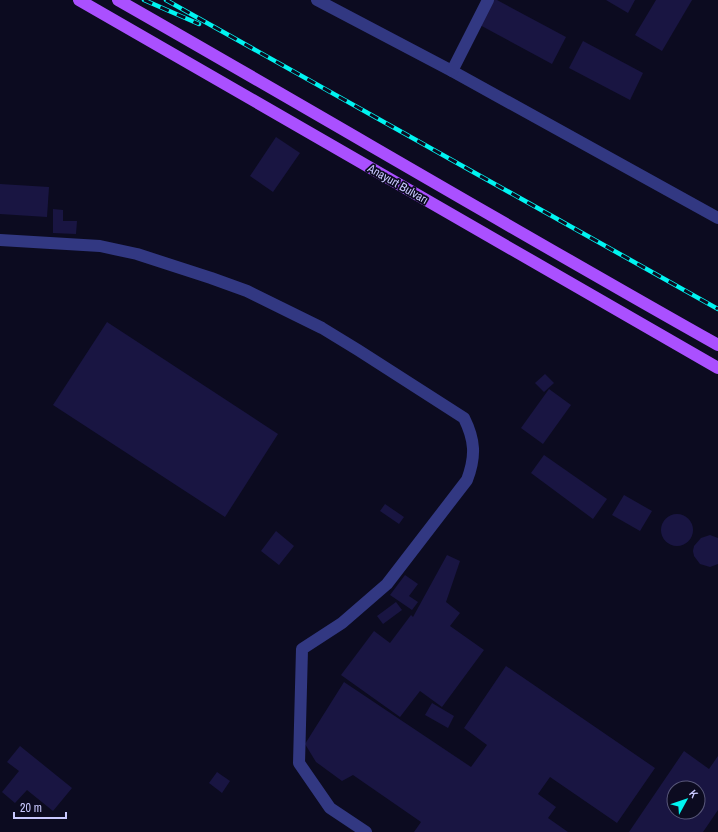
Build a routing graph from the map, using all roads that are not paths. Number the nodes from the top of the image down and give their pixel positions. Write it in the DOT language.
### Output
graph roads {
  1 [pos="79,0"];
  2 [pos="118,0"];
  3 [pos="317,0"];
  4 [pos="488,0"];
  5 [pos="452,71"];
  6 [pos="718,218"];
  7 [pos="0,240"];
  8 [pos="718,346"];
  9 [pos="718,368"];
  10 [pos="366,832"];
  1 -- 9 [label="main road, Anayurt Bulvarı"];
  2 -- 8 [label="main road, Anayurt Bulvarı"];
  3 -- 5 [label="street"];
  4 -- 5 [label="street"];
  5 -- 6 [label="street"];
  7 -- 10 [label="street"];
}
